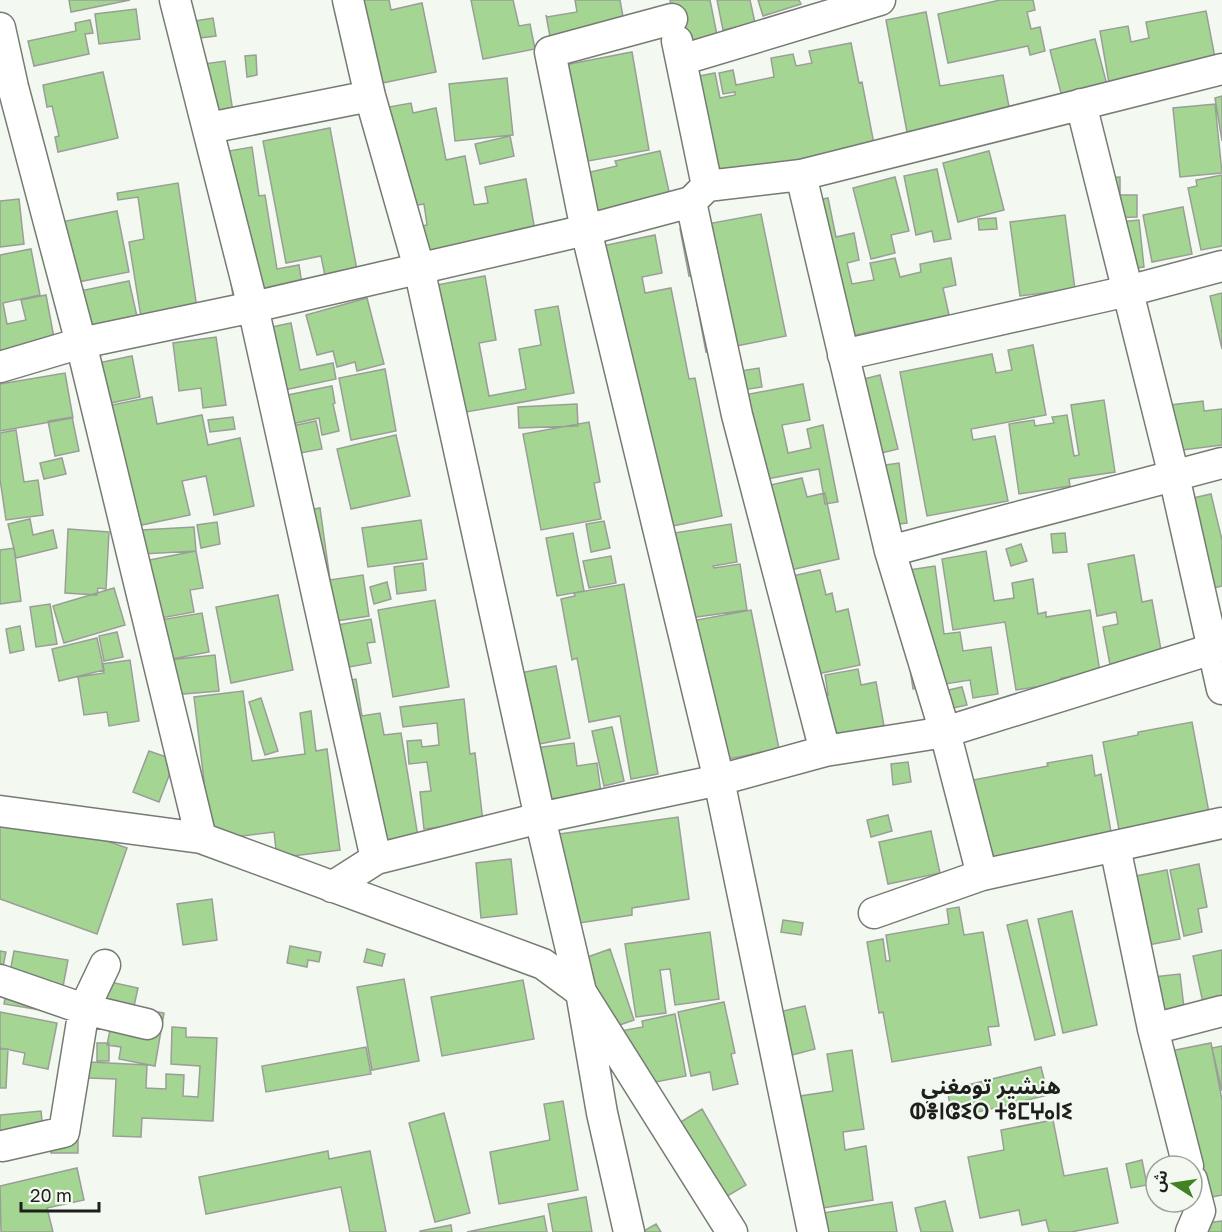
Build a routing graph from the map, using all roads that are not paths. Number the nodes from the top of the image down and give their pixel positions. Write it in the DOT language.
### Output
graph roads {
  1 [pos="175,0"];
  2 [pos="348,0"];
  3 [pos="880,0"];
  4 [pos="670,10"];
  5 [pos="0,28"];
  6 [pos="681,60"];
  7 [pos="1222,69"];
  8 [pos="370,96"];
  9 [pos="1081,104"];
  10 [pos="209,128"];
  11 [pos="801,175"];
  12 [pos="699,194"];
  13 [pos="586,230"];
  14 [pos="1222,266"];
  15 [pos="419,268"];
  16 [pos="1128,291"];
  17 [pos="253,307"];
  18 [pos="81,344"];
  19 [pos="843,354"];
  20 [pos="0,367"];
  21 [pos="1222,463"];
  22 [pos="1174,476"];
  23 [pos="890,551"];
  24 [pos="1218,647"];
  25 [pos="1222,689"];
  26 [pos="945,732"];
  27 [pos="825,751"];
  28 [pos="719,780"];
  29 [pos="0,811"];
  30 [pos="540,818"];
  31 [pos="1222,823"];
  32 [pos="201,838"];
  33 [pos="1115,847"];
  34 [pos="376,859"];
  35 [pos="982,875"];
  36 [pos="332,887"];
  37 [pos="874,913"];
  38 [pos="105,964"];
  39 [pos="0,980"];
  40 [pos="581,992"];
  41 [pos="84,1009"];
  42 [pos="1222,1011"];
  43 [pos="147,1024"];
  44 [pos="1154,1029"];
  45 [pos="3,1146"];
  46 [pos="1185,1154"];
  47 [pos="629,1232"];
  48 [pos="732,1232"];
  49 [pos="813,1232"];
  1 -- 10 [label="street"];
  2 -- 8 [label="street"];
  3 -- 6 [label="street"];
  4 -- 6 [label="street"];
  4 -- 13 [label="street"];
  5 -- 18 [label="street"];
  6 -- 12 [label="street"];
  7 -- 9 [label="street"];
  8 -- 10 [label="street"];
  8 -- 15 [label="street"];
  9 -- 11 [label="street"];
  9 -- 16 [label="street"];
  10 -- 17 [label="street"];
  11 -- 12 [label="street"];
  11 -- 19 [label="street"];
  12 -- 13 [label="street"];
  12 -- 27 [label="street"];
  13 -- 15 [label="street"];
  13 -- 28 [label="street"];
  14 -- 16 [label="street"];
  15 -- 17 [label="street"];
  15 -- 30 [label="street"];
  16 -- 19 [label="street"];
  16 -- 22 [label="street"];
  17 -- 18 [label="street"];
  17 -- 34 [label="street"];
  18 -- 20 [label="street"];
  18 -- 32 [label="street"];
  19 -- 23 [label="street"];
  21 -- 22 [label="street"];
  22 -- 23 [label="street"];
  22 -- 24 [label="street"];
  23 -- 26 [label="street"];
  24 -- 25 [label="street"];
  24 -- 26 [label="street"];
  26 -- 27 [label="street"];
  26 -- 35 [label="street"];
  27 -- 28 [label="street"];
  28 -- 30 [label="street"];
  28 -- 49 [label="street"];
  29 -- 32 [label="street"];
  30 -- 34 [label="street"];
  30 -- 40 [label="street"];
  31 -- 33 [label="street"];
  32 -- 36 [label="street"];
  33 -- 35 [label="street"];
  33 -- 44 [label="street"];
  34 -- 36 [label="street"];
  35 -- 37 [label="street"];
  36 -- 40 [label="street"];
  38 -- 41 [label="street"];
  39 -- 41 [label="street"];
  40 -- 47 [label="street"];
  40 -- 48 [label="street"];
  41 -- 43 [label="street"];
  41 -- 45 [label="street"];
  42 -- 44 [label="street"];
  44 -- 46 [label="street"];
}
